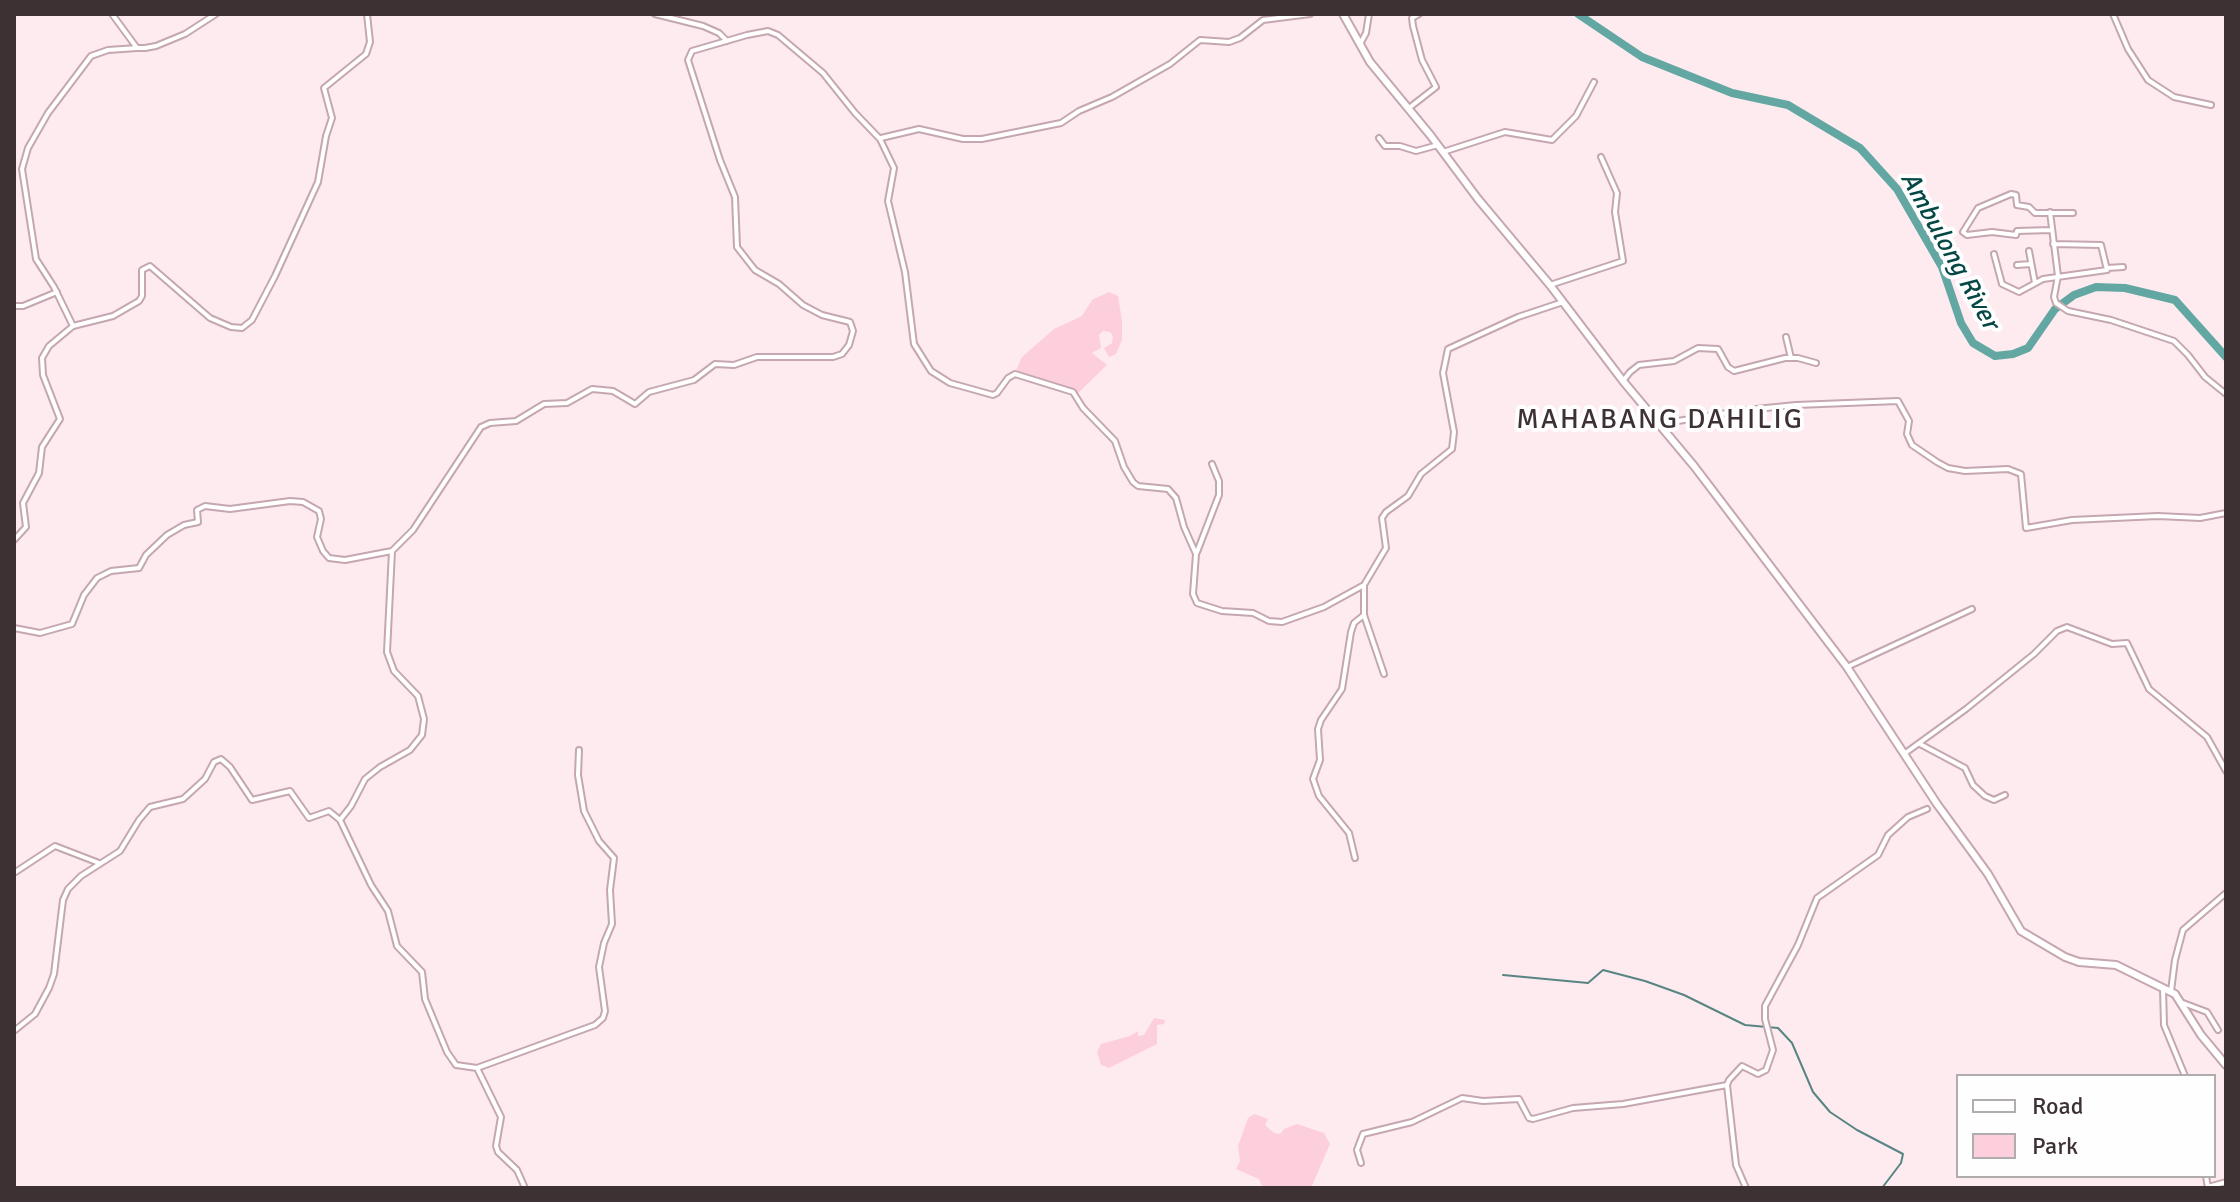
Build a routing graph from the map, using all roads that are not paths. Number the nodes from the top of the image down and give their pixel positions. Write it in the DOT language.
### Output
graph roads {
  1 [pos="112,14"];
  2 [pos="216,14"];
  3 [pos="367,14"];
  4 [pos="655,14"];
  5 [pos="1310,14"];
  6 [pos="1343,14"];
  7 [pos="1369,14"];
  8 [pos="1419,14"];
  9 [pos="2113,14"];
  10 [pos="727,41"];
  11 [pos="1360,44"];
  12 [pos="137,48"];
  13 [pos="1594,82"];
  14 [pos="2211,105"];
  15 [pos="1409,108"];
  16 [pos="1379,138"];
  17 [pos="880,139"];
  18 [pos="1440,149"];
  19 [pos="1601,157"];
  20 [pos="2050,212"];
  21 [pos="2073,213"];
  22 [pos="2051,230"];
  23 [pos="2053,244"];
  24 [pos="2029,251"];
  25 [pos="1994,254"];
  26 [pos="2031,264"];
  27 [pos="2017,265"];
  28 [pos="2123,267"];
  29 [pos="2107,268"];
  30 [pos="2058,276"];
  31 [pos="2035,283"];
  32 [pos="1550,285"];
  33 [pos="57,292"];
  34 [pos="1563,302"];
  35 [pos="14,306"];
  36 [pos="73,326"];
  37 [pos="1786,337"];
  38 [pos="1791,358"];
  39 [pos="1816,363"];
  40 [pos="1623,381"];
  41 [pos="2226,394"];
  42 [pos="1659,424"];
  43 [pos="1212,464"];
  44 [pos="2226,513"];
  45 [pos="14,540"];
  46 [pos="392,551"];
  47 [pos="1196,554"];
  48 [pos="1364,585"];
  49 [pos="1972,609"];
  50 [pos="1364,615"];
  51 [pos="14,628"];
  52 [pos="1847,667"];
  53 [pos="1384,674"];
  54 [pos="1920,744"];
  55 [pos="579,750"];
  56 [pos="1904,754"];
  57 [pos="2226,771"];
  58 [pos="2005,795"];
  59 [pos="1932,807"];
  60 [pos="340,820"];
  61 [pos="1355,858"];
  62 [pos="99,863"];
  63 [pos="14,873"];
  64 [pos="2226,893"];
  65 [pos="2163,987"];
  66 [pos="2171,991"];
  67 [pos="2183,1003"];
  68 [pos="2218,1030"];
  69 [pos="14,1031"];
  70 [pos="2226,1065"];
  71 [pos="477,1068"];
  72 [pos="2184,1074"];
  73 [pos="1727,1085"];
  74 [pos="1361,1163"];
  75 [pos="2226,1182"];
  76 [pos="2208,1187"];
  77 [pos="525,1188"];
  78 [pos="1746,1188"];
  1 -- 12 [label="street"];
  2 -- 12 [label="street"];
  3 -- 36 [label="street"];
  4 -- 10 [label="street"];
  5 -- 17 [label="street"];
  6 -- 11 [label="street"];
  7 -- 11 [label="street"];
  8 -- 15 [label="street"];
  9 -- 14 [label="street"];
  10 -- 17 [label="street"];
  10 -- 46 [label="street"];
  11 -- 15 [label="street"];
  12 -- 33 [label="street"];
  13 -- 18 [label="street"];
  15 -- 18 [label="street"];
  16 -- 18 [label="street"];
  17 -- 47 [label="street"];
  18 -- 32 [label="street"];
  19 -- 32 [label="street"];
  20 -- 21 [label="street"];
  20 -- 22 [label="street"];
  20 -- 22 [label="street"];
  22 -- 23 [label="street"];
  23 -- 29 [label="street"];
  23 -- 30 [label="street"];
  24 -- 26 [label="street"];
  25 -- 31 [label="street"];
  26 -- 27 [label="street"];
  26 -- 31 [label="street"];
  28 -- 29 [label="street"];
  29 -- 30 [label="street"];
  30 -- 31 [label="street"];
  30 -- 41 [label="street"];
  32 -- 34 [label="street"];
  33 -- 35 [label="street"];
  33 -- 36 [label="street"];
  34 -- 40 [label="street"];
  34 -- 48 [label="street"];
  36 -- 45 [label="street"];
  37 -- 38 [label="street"];
  38 -- 39 [label="street"];
  38 -- 40 [label="street"];
  40 -- 42 [label="street"];
  42 -- 44 [label="street"];
  42 -- 52 [label="street"];
  43 -- 47 [label="street"];
  46 -- 51 [label="street"];
  46 -- 60 [label="street"];
  47 -- 48 [label="street"];
  48 -- 50 [label="street"];
  49 -- 52 [label="street"];
  50 -- 53 [label="street"];
  50 -- 61 [label="street"];
  52 -- 56 [label="street"];
  54 -- 56 [label="street"];
  54 -- 57 [label="street"];
  54 -- 58 [label="street"];
  55 -- 71 [label="street"];
  56 -- 59 [label="street"];
  59 -- 65 [label="street"];
  59 -- 73 [label="street"];
  60 -- 62 [label="street"];
  60 -- 71 [label="street"];
  62 -- 63 [label="street"];
  62 -- 69 [label="street"];
  64 -- 66 [label="street"];
  65 -- 66 [label="street"];
  65 -- 72 [label="street"];
  66 -- 67 [label="street"];
  67 -- 68 [label="street"];
  67 -- 70 [label="street"];
  71 -- 77 [label="street"];
  73 -- 74 [label="street"];
  73 -- 78 [label="street"];
  75 -- 76 [label="street"];
}
